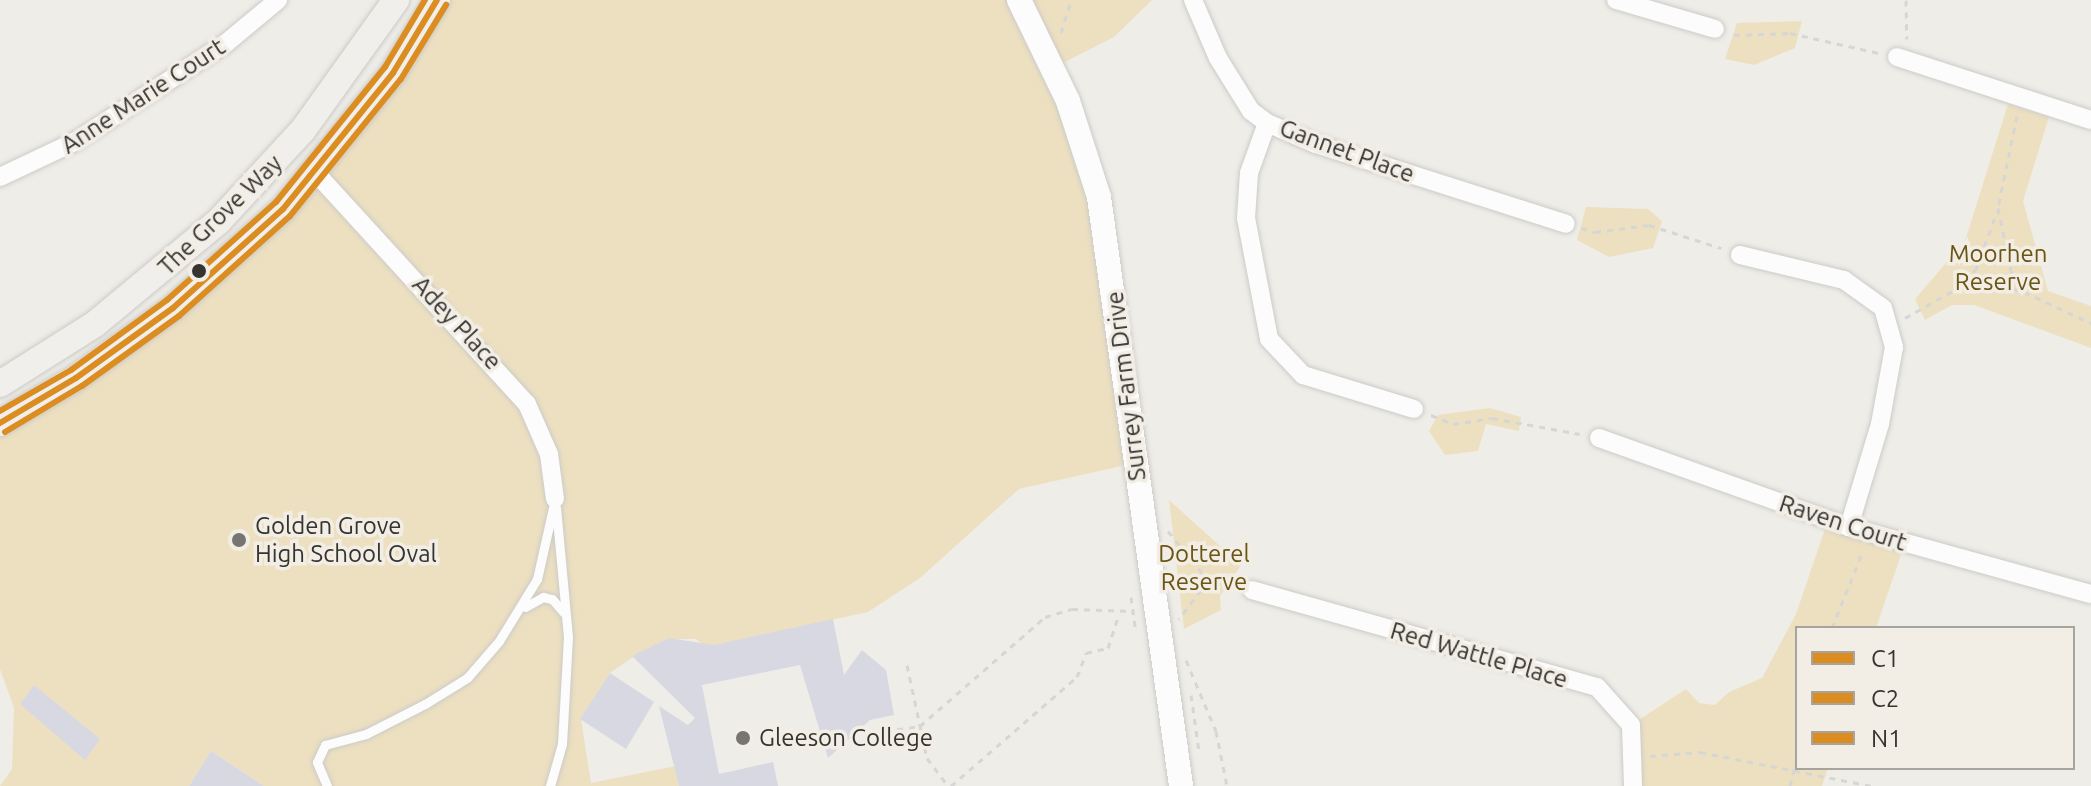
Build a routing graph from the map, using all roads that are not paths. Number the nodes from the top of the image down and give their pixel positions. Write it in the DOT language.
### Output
graph roads {
  1 [pos="278,0"];
  2 [pos="396,0"];
  3 [pos="437,0"];
  4 [pos="1019,0"];
  5 [pos="1193,0"];
  6 [pos="1616,0"];
  7 [pos="1715,29"];
  8 [pos="1897,57"];
  9 [pos="2091,120"];
  10 [pos="1267,123"];
  11 [pos="288,148"];
  12 [pos="315,172"];
  13 [pos="0,177"];
  14 [pos="1566,224"];
  15 [pos="1740,255"];
  16 [pos="0,384"];
  17 [pos="1414,409"];
  18 [pos="0,423"];
  19 [pos="1599,438"];
  20 [pos="555,499"];
  21 [pos="1849,527"];
  22 [pos="1252,590"];
  23 [pos="2091,594"];
  24 [pos="518,615"];
  25 [pos="566,618"];
  26 [pos="327,786"];
  27 [pos="550,786"];
  28 [pos="1181,786"];
  29 [pos="1633,786"];
  1 -- 13 [label="street, Anne Marie Court"];
  2 -- 11 [label="main road, The Grove Way"];
  3 -- 12 [label="main road, The Grove Way"];
  4 -- 28 [label="street, Surrey Farm Drive"];
  5 -- 10 [label="street, Gannet Place"];
  6 -- 7 [label="street"];
  8 -- 9 [label="street"];
  10 -- 14 [label="street, Gannet Place"];
  10 -- 17 [label="street"];
  11 -- 12 [label="main road"];
  11 -- 16 [label="main road, The Grove Way"];
  12 -- 18 [label="main road, The Grove Way"];
  12 -- 20 [label="street, Adey Place"];
  15 -- 21 [label="street"];
  19 -- 21 [label="street, Raven Court"];
  20 -- 24 [label="lane"];
  20 -- 25 [label="lane"];
  21 -- 23 [label="street, Raven Court"];
  22 -- 29 [label="street, Red Wattle Place"];
  24 -- 25 [label="lane"];
  24 -- 26 [label="lane"];
  25 -- 27 [label="lane"];
}
